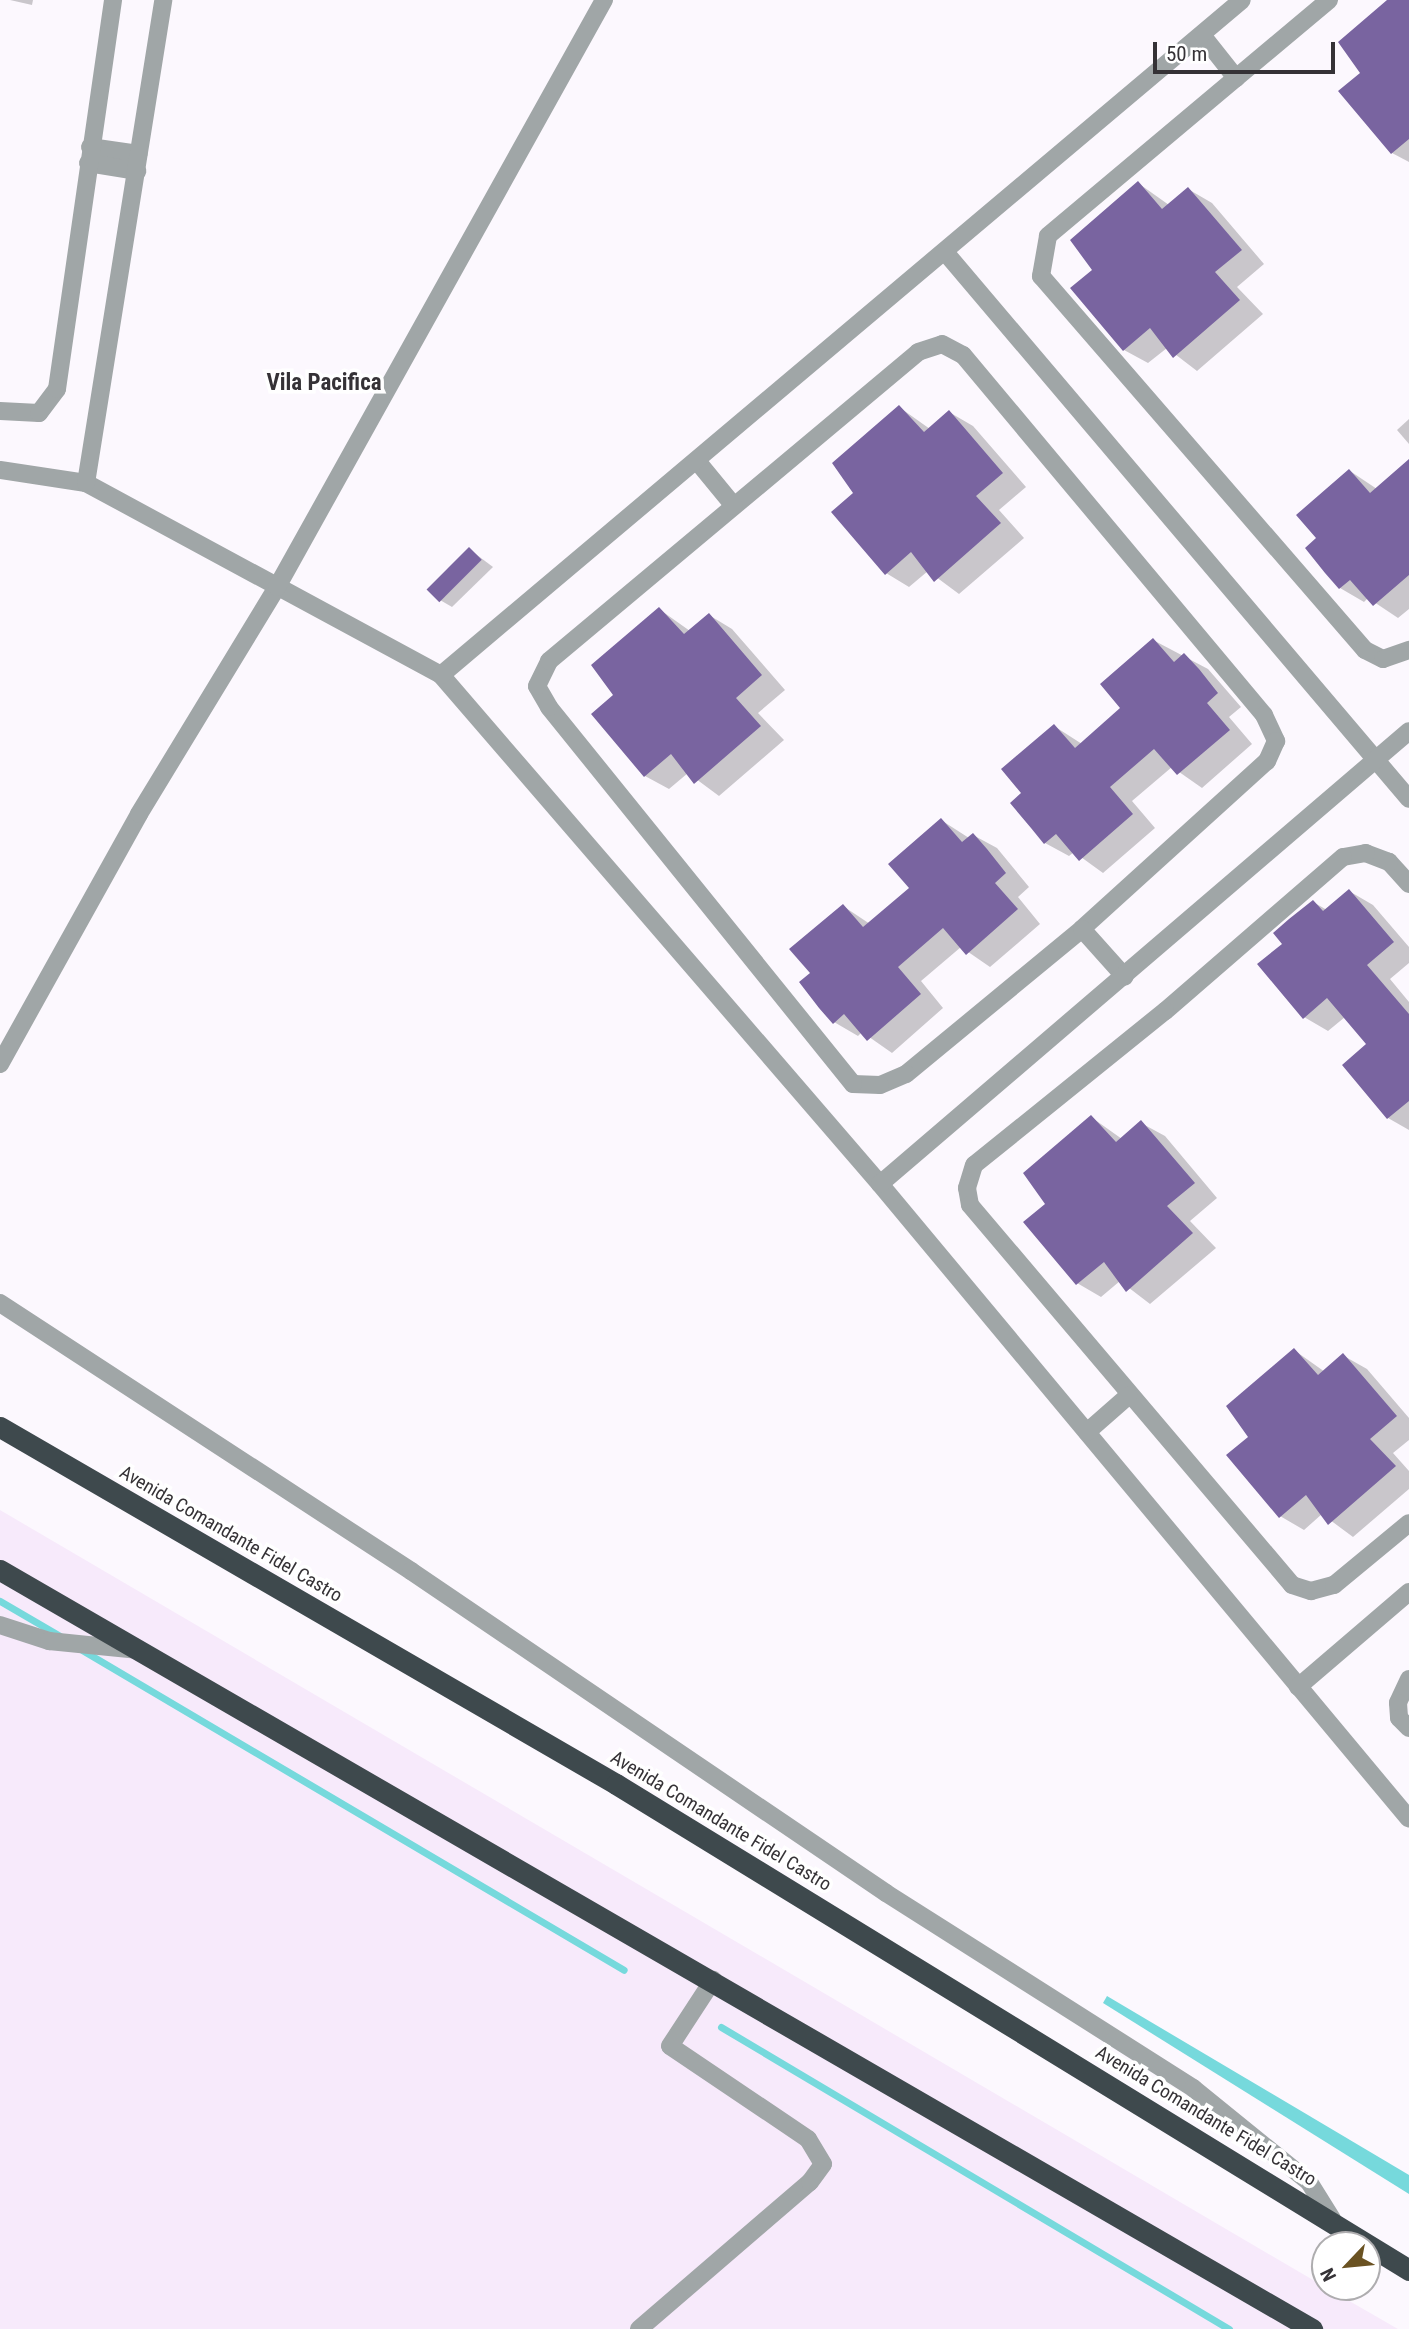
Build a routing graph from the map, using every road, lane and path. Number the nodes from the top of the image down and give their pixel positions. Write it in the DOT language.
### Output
graph roads {
  1 [pos="113,0"];
  2 [pos="163,0"];
  3 [pos="604,0"];
  4 [pos="1242,0"];
  5 [pos="1329,0"];
  6 [pos="1202,34"];
  7 [pos="1236,78"];
  8 [pos="89,155"];
  9 [pos="138,162"];
  10 [pos="945,253"];
  11 [pos="0,411"];
  12 [pos="697,461"];
  13 [pos="0,470"];
  14 [pos="86,483"];
  15 [pos="734,506"];
  16 [pos="277,587"];
  17 [pos="1409,650"];
  18 [pos="441,675"];
  19 [pos="1409,731"];
  20 [pos="1376,760"];
  21 [pos="1409,799"];
  22 [pos="1409,884"];
  23 [pos="1082,929"];
  24 [pos="1125,977"];
  25 [pos="0,1064"];
  26 [pos="880,1184"];
  27 [pos="0,1303"];
  28 [pos="1128,1396"];
  29 [pos="0,1427"];
  30 [pos="1087,1432"];
  31 [pos="1409,1523"];
  32 [pos="0,1570"];
  33 [pos="1409,1592"];
  34 [pos="0,1625"];
  35 [pos="141,1650"];
  36 [pos="1409,1679"];
  37 [pos="1298,1687"];
  38 [pos="1409,1728"];
  39 [pos="1409,1819"];
  40 [pos="713,1979"];
  41 [pos="1332,2219"];
  42 [pos="1409,2270"];
  43 [pos="639,2329"];
  44 [pos="1312,2329"];
  1 -- 8 [label="street"];
  2 -- 9 [label="street"];
  3 -- 16 [label="street"];
  4 -- 6 [label="street"];
  5 -- 7 [label="street"];
  6 -- 7 [label="street"];
  6 -- 10 [label="street"];
  7 -- 17 [label="street"];
  8 -- 9 [label="street"];
  8 -- 11 [label="street"];
  9 -- 14 [label="street"];
  10 -- 12 [label="street"];
  10 -- 20 [label="street"];
  12 -- 15 [label="street"];
  12 -- 18 [label="street"];
  13 -- 14 [label="street"];
  14 -- 16 [label="street"];
  15 -- 23 [label="street"];
  15 -- 23 [label="street"];
  16 -- 18 [label="street"];
  16 -- 25 [label="street"];
  18 -- 26 [label="street"];
  19 -- 20 [label="street"];
  20 -- 21 [label="street"];
  20 -- 24 [label="street"];
  22 -- 28 [label="street"];
  23 -- 24 [label="street"];
  24 -- 26 [label="street"];
  26 -- 30 [label="street"];
  27 -- 41 [label="street"];
  28 -- 30 [label="street"];
  28 -- 31 [label="street"];
  29 -- 41 [label="highway, Avenida Comandante Fidel Castro"];
  30 -- 37 [label="street"];
  32 -- 35 [label="highway"];
  33 -- 37 [label="street"];
  34 -- 35 [label="street"];
  35 -- 40 [label="highway"];
  36 -- 38 [label="street"];
  37 -- 39 [label="street"];
  40 -- 43 [label="street"];
  40 -- 44 [label="highway"];
  41 -- 42 [label="highway, Avenida Comandante Fidel Castro"];
}
